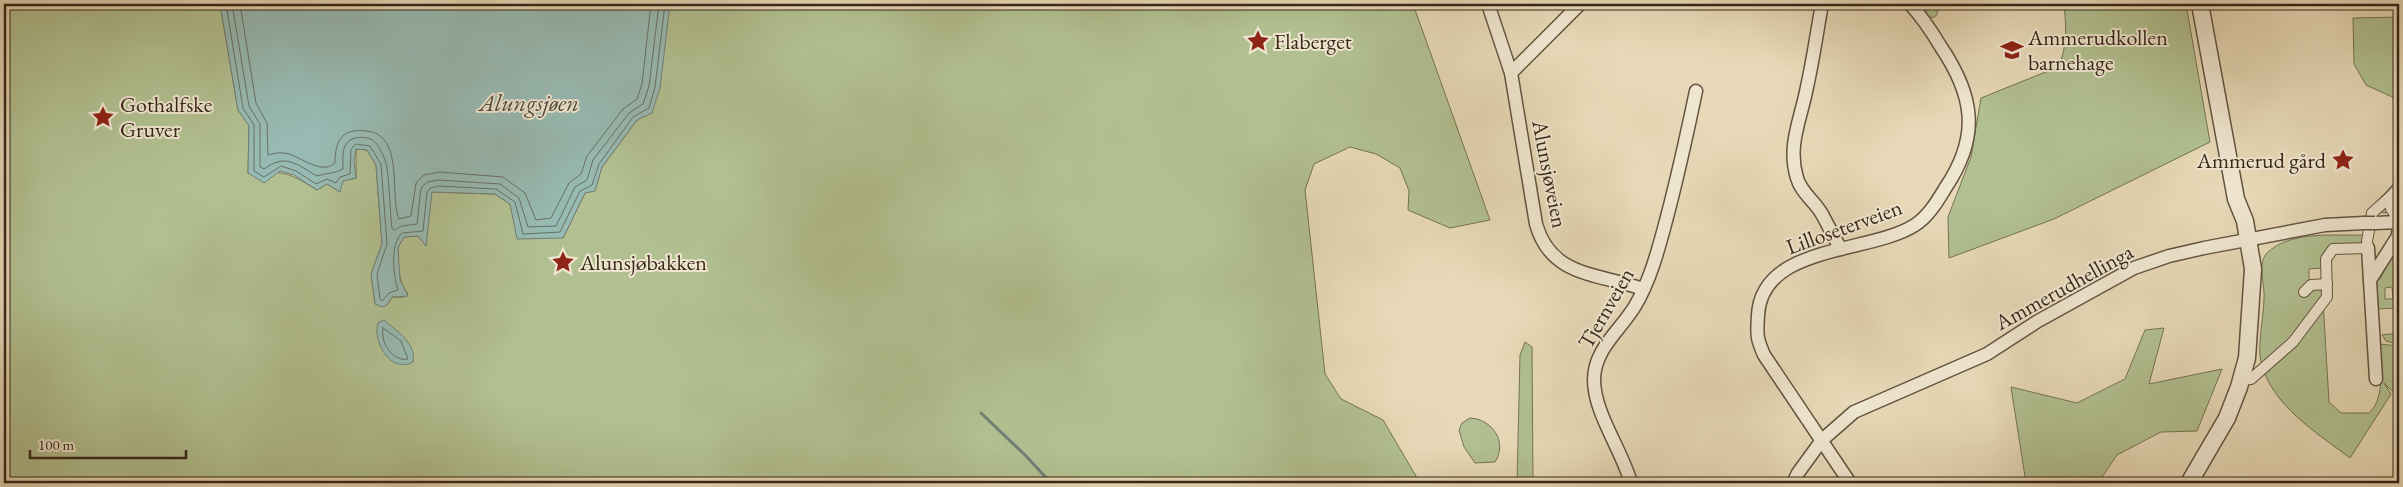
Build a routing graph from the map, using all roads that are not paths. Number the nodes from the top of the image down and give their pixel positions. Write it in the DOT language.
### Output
graph roads {
  1 [pos="1488,4"];
  2 [pos="1580,4"];
  3 [pos="1822,4"];
  4 [pos="1910,4"];
  5 [pos="2200,4"];
  6 [pos="1511,73"];
  7 [pos="1696,92"];
  8 [pos="2399,187"];
  9 [pos="2390,197"];
  10 [pos="2398,220"];
  11 [pos="2244,240"];
  12 [pos="2368,248"];
  13 [pos="1841,249"];
  14 [pos="2370,280"];
  15 [pos="2327,284"];
  16 [pos="1643,289"];
  17 [pos="2304,292"];
  18 [pos="2376,379"];
  19 [pos="2241,380"];
  20 [pos="1822,440"];
  21 [pos="1631,483"];
  22 [pos="1793,483"];
  23 [pos="1850,483"];
  24 [pos="2189,483"];
  1 -- 6 [label="street, Alunsjøveien"];
  2 -- 6 [label="street"];
  3 -- 13 [label="street"];
  4 -- 13 [label="street, Lilloseterveien"];
  5 -- 11 [label="street"];
  6 -- 16 [label="street, Alunsjøveien"];
  7 -- 16 [label="street, Tjernveien"];
  8 -- 9 [label="street"];
  9 -- 10 [label="street"];
  9 -- 12 [label="street"];
  10 -- 11 [label="street, Ammerudhellinga"];
  10 -- 14 [label="street"];
  11 -- 19 [label="street"];
  11 -- 20 [label="street, Ammerudhellinga"];
  12 -- 14 [label="street"];
  12 -- 15 [label="street"];
  13 -- 20 [label="street, Lilloseterveien"];
  14 -- 18 [label="street"];
  15 -- 17 [label="street"];
  15 -- 19 [label="street"];
  16 -- 21 [label="street, Tjernveien"];
  19 -- 24 [label="street"];
  20 -- 22 [label="street, Ammerudhellinga"];
  20 -- 23 [label="street, Lilloseterveien"];
}
